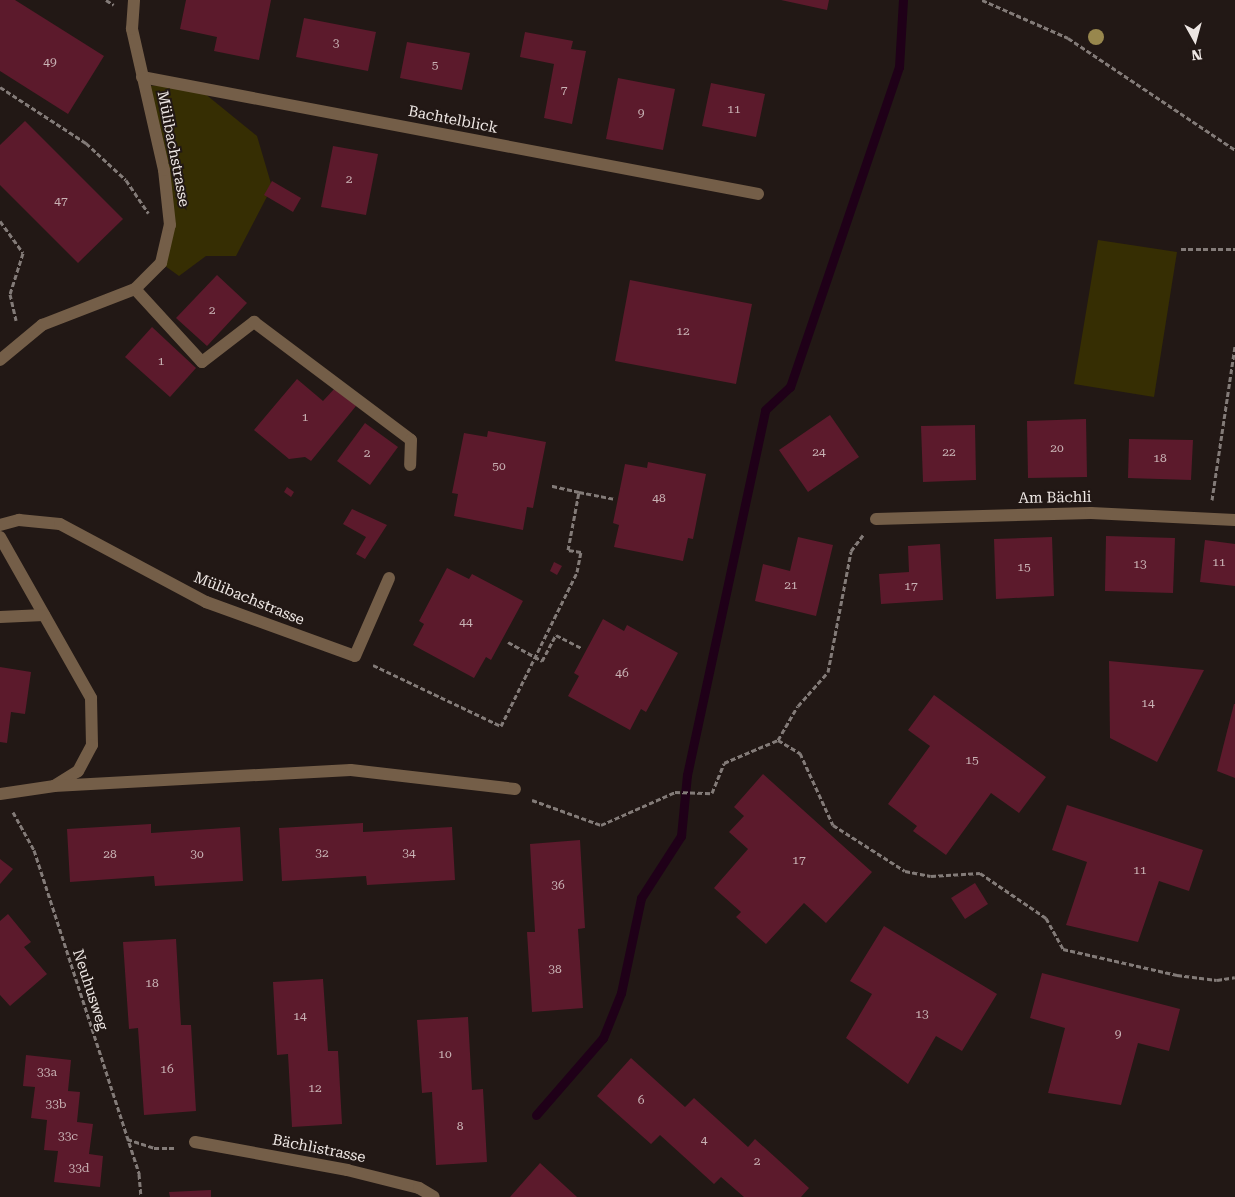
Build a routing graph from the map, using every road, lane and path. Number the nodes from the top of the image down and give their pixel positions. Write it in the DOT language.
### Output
graph roads {
  1 [pos="134,0"];
  2 [pos="982,0"];
  3 [pos="142,77"];
  4 [pos="0,87"];
  5 [pos="1235,150"];
  6 [pos="758,194"];
  7 [pos="0,221"];
  8 [pos="166,240"];
  9 [pos="1181,249"];
  10 [pos="1235,249"];
  11 [pos="135,289"];
  12 [pos="22,342"];
  13 [pos="1235,346"];
  14 [pos="0,360"];
  15 [pos="410,465"];
  16 [pos="552,486"];
  17 [pos="579,492"];
  18 [pos="614,498"];
  19 [pos="1209,518"];
  20 [pos="876,519"];
  21 [pos="1235,520"];
  22 [pos="0,525"];
  23 [pos="0,537"];
  24 [pos="388,578"];
  25 [pos="44,616"];
  26 [pos="0,617"];
  27 [pos="508,642"];
  28 [pos="580,648"];
  29 [pos="355,656"];
  30 [pos="534,656"];
  31 [pos="778,740"];
  32 [pos="54,786"];
  33 [pos="515,789"];
  34 [pos="2,794"];
  35 [pos="1235,976"];
  36 [pos="126,1139"];
  37 [pos="195,1142"];
  38 [pos="141,1197"];
  39 [pos="434,1197"];
  1 -- 3 [label="street, Mülibachstrasse"];
  2 -- 5 [label="path"];
  3 -- 6 [label="street, Bachtelblick"];
  3 -- 8 [label="street, Mülibachstrasse"];
  4 -- 8 [label="path"];
  7 -- 12 [label="path"];
  8 -- 11 [label="street, Mülibachstrasse"];
  9 -- 10 [label="path"];
  11 -- 12 [label="street, Mülibachstrasse"];
  11 -- 15 [label="street"];
  12 -- 14 [label="street, Mülibachstrasse"];
  13 -- 19 [label="path"];
  16 -- 17 [label="path"];
  17 -- 18 [label="path"];
  17 -- 30 [label="path"];
  19 -- 20 [label="street, Am Bächli"];
  19 -- 21 [label="street, Am Bächli"];
  20 -- 31 [label="path"];
  22 -- 29 [label="street, Mülibachstrasse"];
  23 -- 25 [label="street"];
  24 -- 29 [label="street"];
  25 -- 26 [label="street"];
  25 -- 32 [label="street"];
  27 -- 30 [label="path"];
  28 -- 30 [label="path"];
  29 -- 30 [label="path"];
  31 -- 33 [label="path"];
  31 -- 35 [label="path"];
  32 -- 33 [label="street"];
  32 -- 34 [label="street"];
  34 -- 36 [label="path, Neuhusweg"];
  36 -- 37 [label="path"];
  36 -- 38 [label="path, Neuhusweg"];
  37 -- 39 [label="street, Bächlistrasse"];
}
